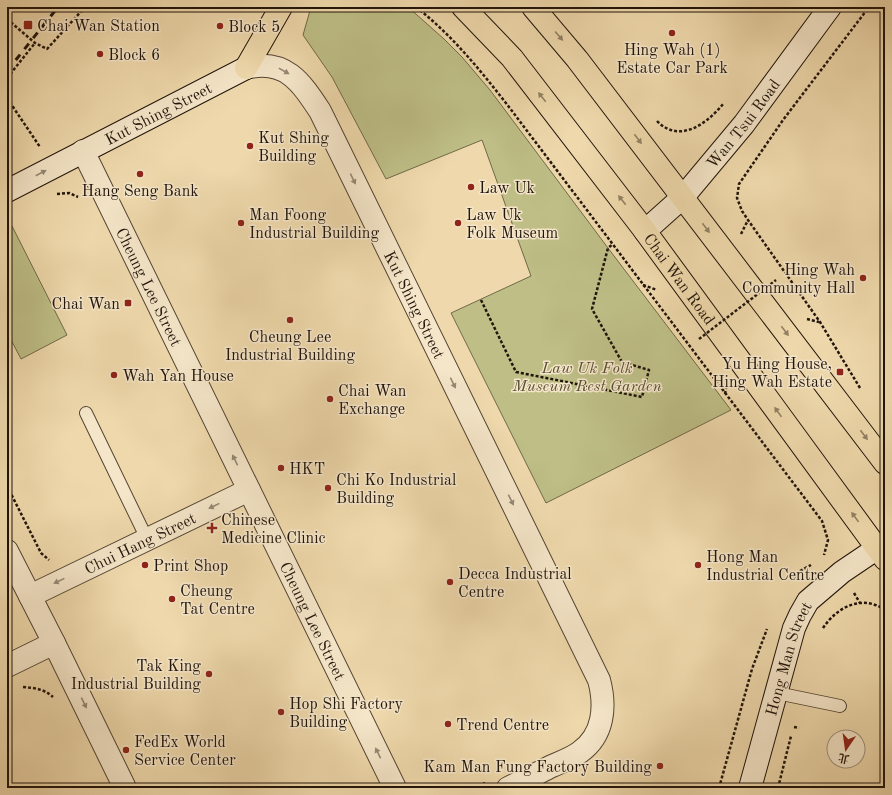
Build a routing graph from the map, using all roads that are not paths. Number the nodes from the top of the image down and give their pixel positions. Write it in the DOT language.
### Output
graph roads {
  1 [pos="281,7"];
  2 [pos="463,7"];
  3 [pos="533,7"];
  4 [pos="830,7"];
  5 [pos="246,68"];
  6 [pos="84,151"];
  7 [pos="7,191"];
  8 [pos="682,197"];
  9 [pos="645,231"];
  10 [pos="86,413"];
  11 [pos="885,462"];
  12 [pos="249,490"];
  13 [pos="147,539"];
  14 [pos="7,550"];
  15 [pos="883,550"];
  16 [pos="30,596"];
  17 [pos="54,643"];
  18 [pos="7,666"];
  19 [pos="777,693"];
  20 [pos="840,706"];
  21 [pos="498,785"];
  22 [pos="125,788"];
  23 [pos="395,788"];
  24 [pos="750,788"];
  1 -- 5 [label="main road"];
  9 -- 2 [label="main road, Chai Wan Road, one-way"];
  3 -- 8 [label="main road, one-way"];
  4 -- 8 [label="street, Wan Tsui Road"];
  5 -- 6 [label="street, Kut Shing Street"];
  5 -- 21 [label="street, Kut Shing Street, one-way"];
  7 -- 6 [label="street, Kut Shing Street, one-way"];
  12 -- 6 [label="street, Cheung Lee Street, one-way"];
  8 -- 9 [label="street, Wan Tsui Road"];
  8 -- 11 [label="main road, one-way"];
  15 -- 9 [label="main road, Chai Wan Road, one-way"];
  10 -- 13 [label="lane"];
  12 -- 13 [label="street, Chui Hang Street, one-way"];
  23 -- 12 [label="street, Cheung Lee Street, one-way"];
  13 -- 16 [label="street, Chui Hang Street, one-way"];
  14 -- 16 [label="street"];
  15 -- 19 [label="street, Hong Man Street"];
  16 -- 17 [label="street"];
  17 -- 18 [label="street"];
  17 -- 22 [label="street, one-way"];
  19 -- 20 [label="lane"];
  19 -- 24 [label="street, Hong Man Street"];
}
